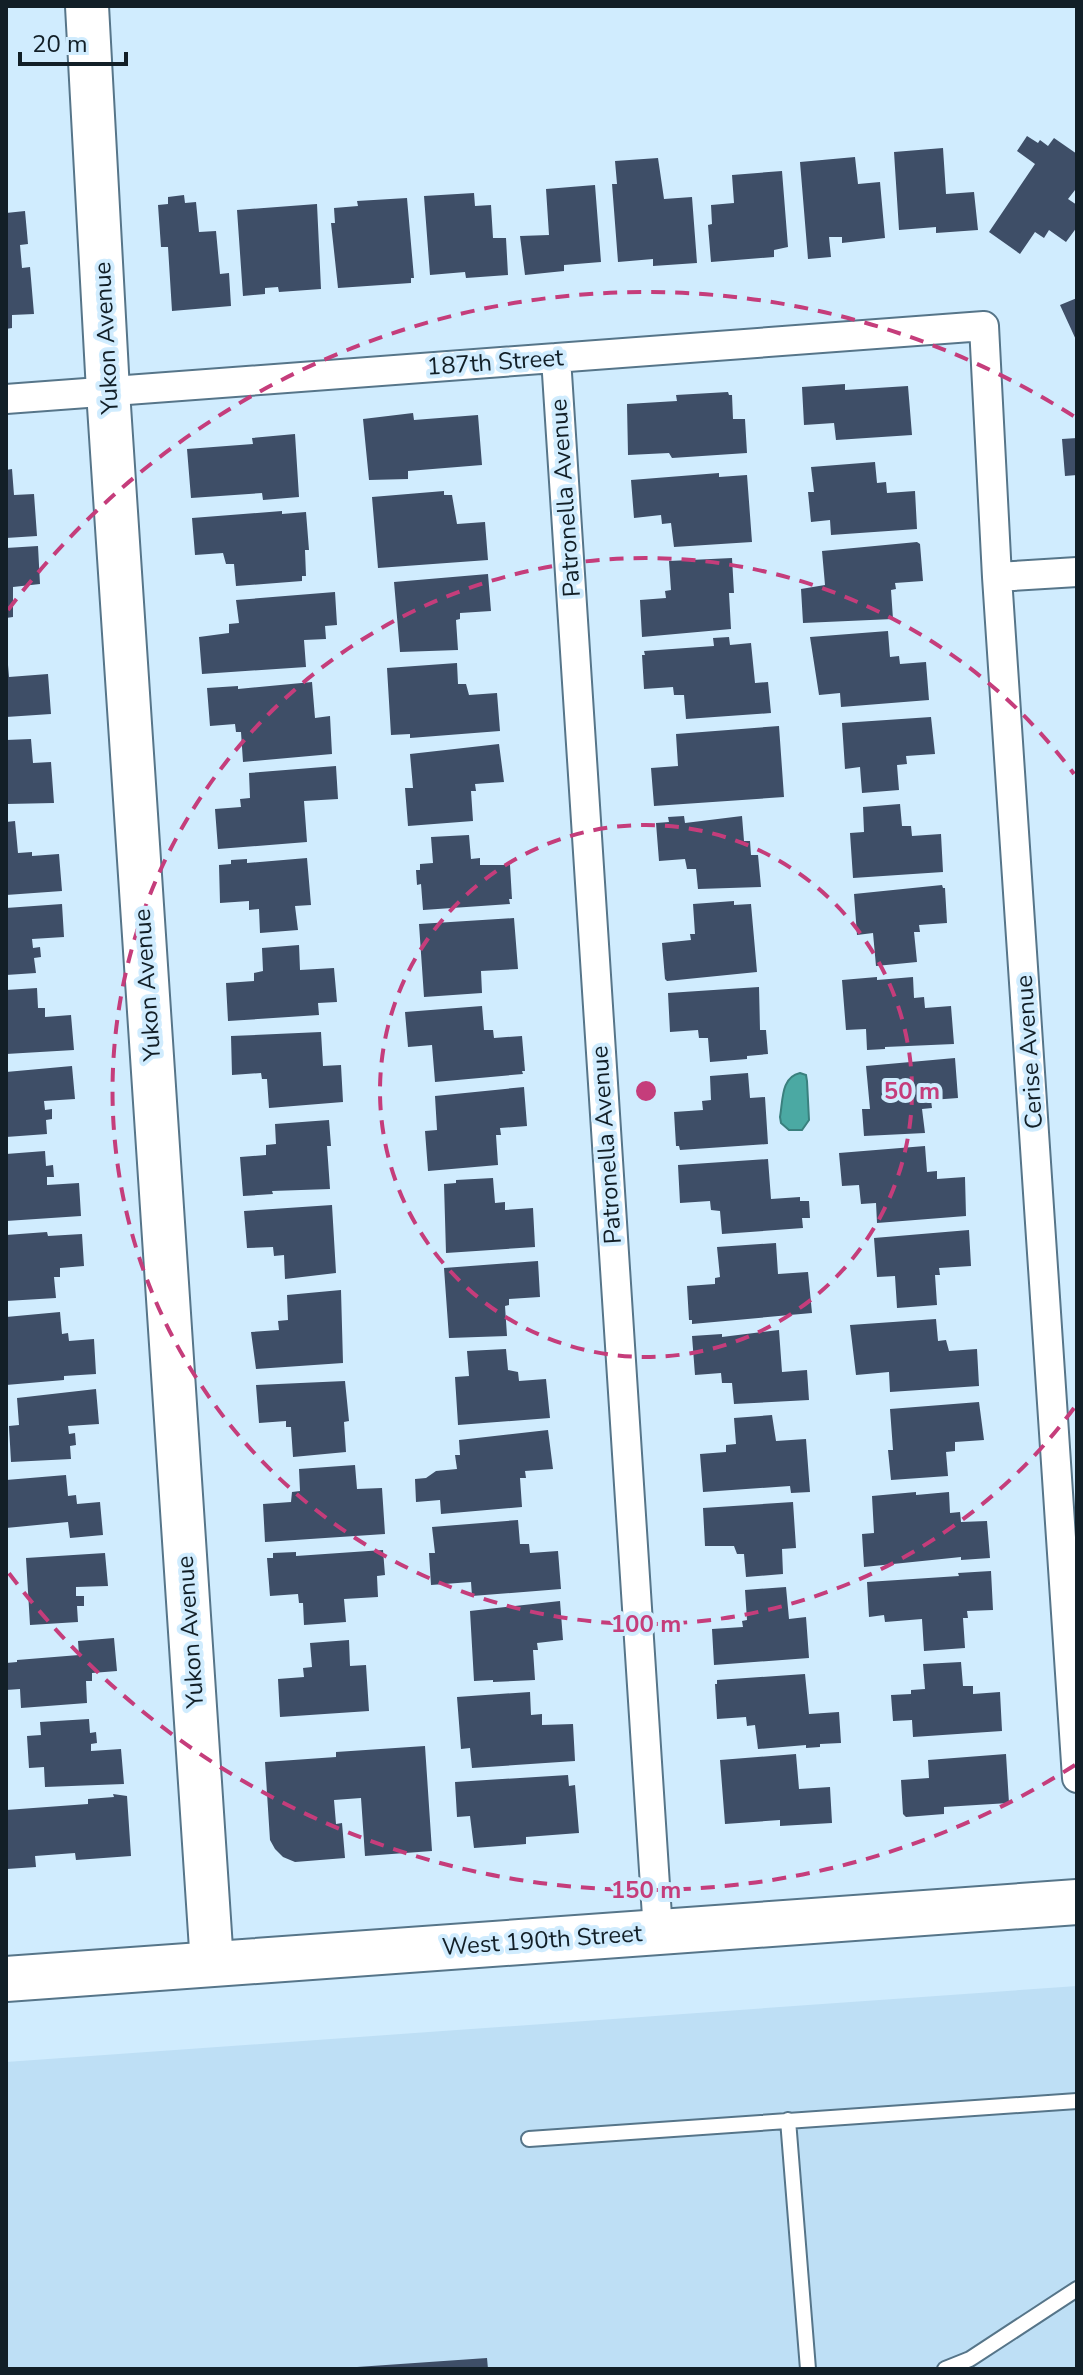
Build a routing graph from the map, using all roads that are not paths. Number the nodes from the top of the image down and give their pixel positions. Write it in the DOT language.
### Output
graph roads {
  1 [pos="87,6"];
  2 [pos="984,326"];
  3 [pos="556,358"];
  4 [pos="108,391"];
  5 [pos="6,399"];
  6 [pos="1077,572"];
  7 [pos="997,577"];
  8 [pos="1077,1778"];
  9 [pos="1077,1902"];
  10 [pos="658,1932"];
  11 [pos="212,1964"];
  12 [pos="6,1979"];
  13 [pos="1077,2101"];
  14 [pos="788,2120"];
  15 [pos="529,2139"];
  16 [pos="1077,2289"];
  17 [pos="808,2369"];
  18 [pos="945,2369"];
  1 -- 4 [label="street, Yukon Avenue"];
  2 -- 3 [label="street, 187th Street"];
  2 -- 7 [label="street, Cerise Avenue"];
  3 -- 4 [label="street, 187th Street"];
  3 -- 10 [label="street, Patronella Avenue"];
  4 -- 5 [label="street, 187th Street"];
  4 -- 11 [label="street, Yukon Avenue"];
  6 -- 7 [label="street"];
  7 -- 8 [label="street, Cerise Avenue"];
  9 -- 10 [label="main road, West 190th Street"];
  10 -- 11 [label="main road, West 190th Street"];
  11 -- 12 [label="main road, West 190th Street"];
  13 -- 14 [label="lane"];
  14 -- 15 [label="lane"];
  14 -- 17 [label="lane"];
  16 -- 18 [label="lane"];
}
